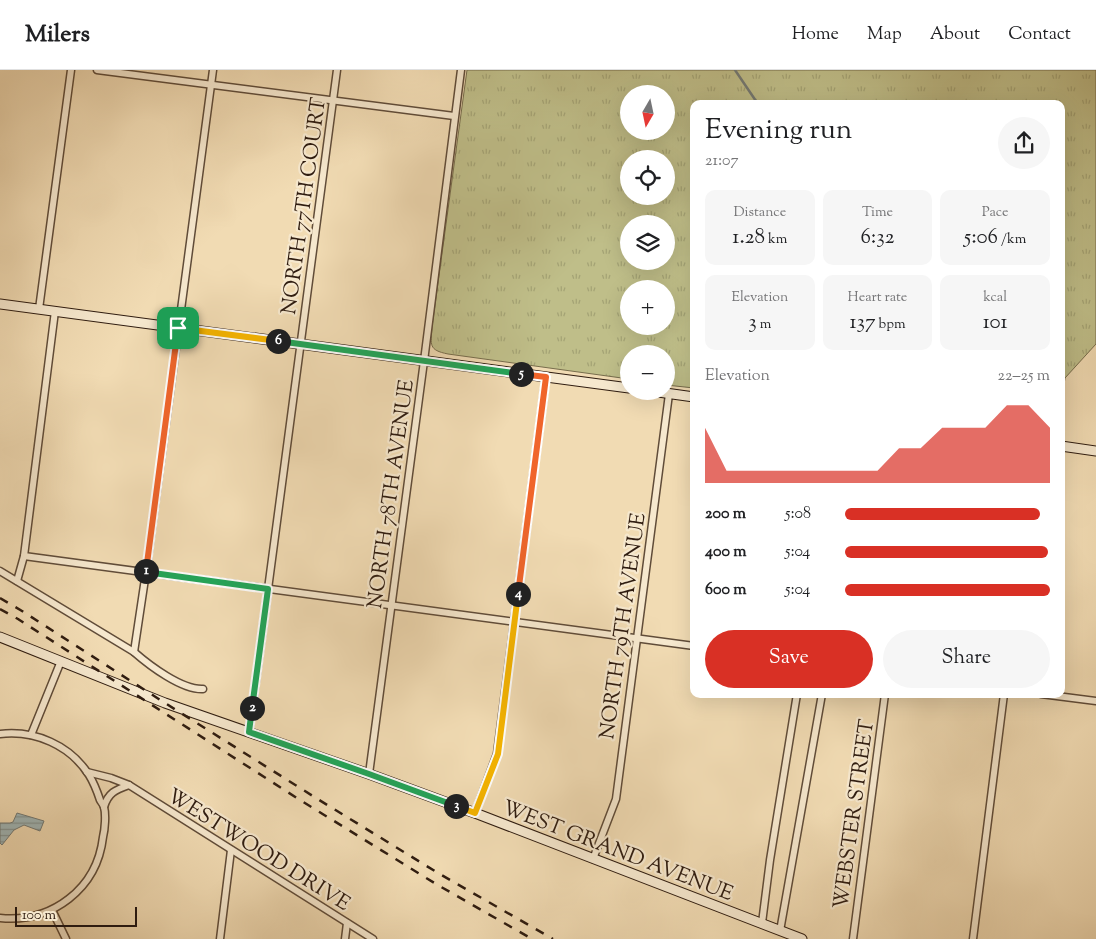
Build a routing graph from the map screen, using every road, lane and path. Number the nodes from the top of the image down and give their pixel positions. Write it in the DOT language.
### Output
graph roads {
  1 [pos="72,70"];
  2 [pos="97,70"];
  3 [pos="213,70"];
  4 [pos="337,70"];
  5 [pos="460,70"];
  6 [pos="211,85"];
  7 [pos="333,100"];
  8 [pos="454,116"];
  9 [pos="0,304"];
  10 [pos="39,309"];
  11 [pos="55,312"];
  12 [pos="178,328"];
  13 [pos="301,344"];
  14 [pos="424,361"];
  15 [pos="546,377"];
  16 [pos="620,387"];
  17 [pos="675,395"];
  18 [pos="690,397"];
  19 [pos="668,400"];
  20 [pos="1065,447"];
  21 [pos="1096,451"];
  22 [pos="24,556"];
  23 [pos="0,571"];
  24 [pos="146,572"];
  25 [pos="16,581"];
  26 [pos="268,589"];
  27 [pos="391,606"];
  28 [pos="515,622"];
  29 [pos="0,637"];
  30 [pos="637,639"];
  31 [pos="690,646"];
  32 [pos="134,652"];
  33 [pos="60,661"];
  34 [pos="203,689"];
  35 [pos="1065,697"];
  36 [pos="796,698"];
  37 [pos="821,698"];
  38 [pos="884,698"];
  39 [pos="1003,698"];
  40 [pos="1096,701"];
  41 [pos="249,732"];
  42 [pos="0,734"];
  43 [pos="31,735"];
  44 [pos="87,772"];
  45 [pos="369,774"];
  46 [pos="128,785"];
  47 [pos="104,807"];
  48 [pos="475,813"];
  49 [pos="231,850"];
  50 [pos="593,859"];
  51 [pos="52,910"];
  52 [pos="0,918"];
  53 [pos="762,923"];
  54 [pos="347,924"];
  55 [pos="780,930"];
  56 [pos="66,939"];
  57 [pos="220,939"];
  58 [pos="345,939"];
  59 [pos="373,939"];
  60 [pos="802,939"];
  61 [pos="853,939"];
  62 [pos="973,939"];
  1 -- 10 [label="street"];
  2 -- 6 [label="street"];
  3 -- 6 [label="street"];
  4 -- 7 [label="street, NORTH 77TH COURT"];
  5 -- 8 [label="street, NORTH 78TH AVENUE"];
  6 -- 7 [label="street"];
  6 -- 12 [label="street"];
  7 -- 8 [label="street"];
  7 -- 13 [label="street, NORTH 77TH COURT"];
  8 -- 14 [label="street, NORTH 78TH AVENUE"];
  9 -- 10 [label="main road"];
  10 -- 11 [label="main road"];
  11 -- 12 [label="main road"];
  11 -- 22 [label="street"];
  12 -- 13 [label="main road"];
  12 -- 24 [label="street"];
  13 -- 14 [label="main road"];
  13 -- 26 [label="street, NORTH 77TH COURT"];
  14 -- 15 [label="main road"];
  14 -- 27 [label="street, NORTH 78TH AVENUE"];
  15 -- 16 [label="main road"];
  15 -- 28 [label="street"];
  17 -- 18 [label="main road"];
  19 -- 30 [label="street, NORTH 79TH AVENUE"];
  20 -- 21 [label="main road"];
  22 -- 24 [label="street"];
  22 -- 25 [label="street"];
  23 -- 25 [label="street"];
  24 -- 26 [label="street"];
  24 -- 32 [label="street"];
  25 -- 32 [label="street"];
  26 -- 27 [label="street"];
  26 -- 41 [label="street, NORTH 77TH COURT"];
  27 -- 28 [label="street"];
  27 -- 45 [label="street, NORTH 78TH AVENUE"];
  28 -- 30 [label="street"];
  28 -- 48 [label="street"];
  29 -- 33 [label="main road, WEST GRAND AVENUE"];
  30 -- 31 [label="street"];
  30 -- 50 [label="street, NORTH 79TH AVENUE"];
  32 -- 34 [label="street"];
  33 -- 41 [label="main road, WEST GRAND AVENUE"];
  33 -- 43 [label="street"];
  35 -- 40 [label="street"];
  36 -- 53 [label="street"];
  37 -- 55 [label="street"];
  38 -- 61 [label="street, WEBSTER STREET"];
  39 -- 62 [label="street"];
  41 -- 45 [label="main road, WEST GRAND AVENUE"];
  42 -- 43 [label="street"];
  43 -- 44 [label="street"];
  44 -- 46 [label="street, WESTWOOD DRIVE"];
  44 -- 47 [label="street"];
  45 -- 48 [label="main road, WEST GRAND AVENUE"];
  46 -- 47 [label="street"];
  46 -- 49 [label="street, WESTWOOD DRIVE"];
  47 -- 51 [label="street"];
  48 -- 50 [label="main road, WEST GRAND AVENUE"];
  49 -- 54 [label="street, WESTWOOD DRIVE"];
  49 -- 57 [label="street"];
  50 -- 53 [label="main road, WEST GRAND AVENUE"];
  51 -- 52 [label="street"];
  51 -- 56 [label="street"];
  53 -- 55 [label="main road, WEST GRAND AVENUE"];
  54 -- 58 [label="street"];
  54 -- 59 [label="street, WESTWOOD DRIVE"];
  55 -- 60 [label="main road, WEST GRAND AVENUE"];
}
